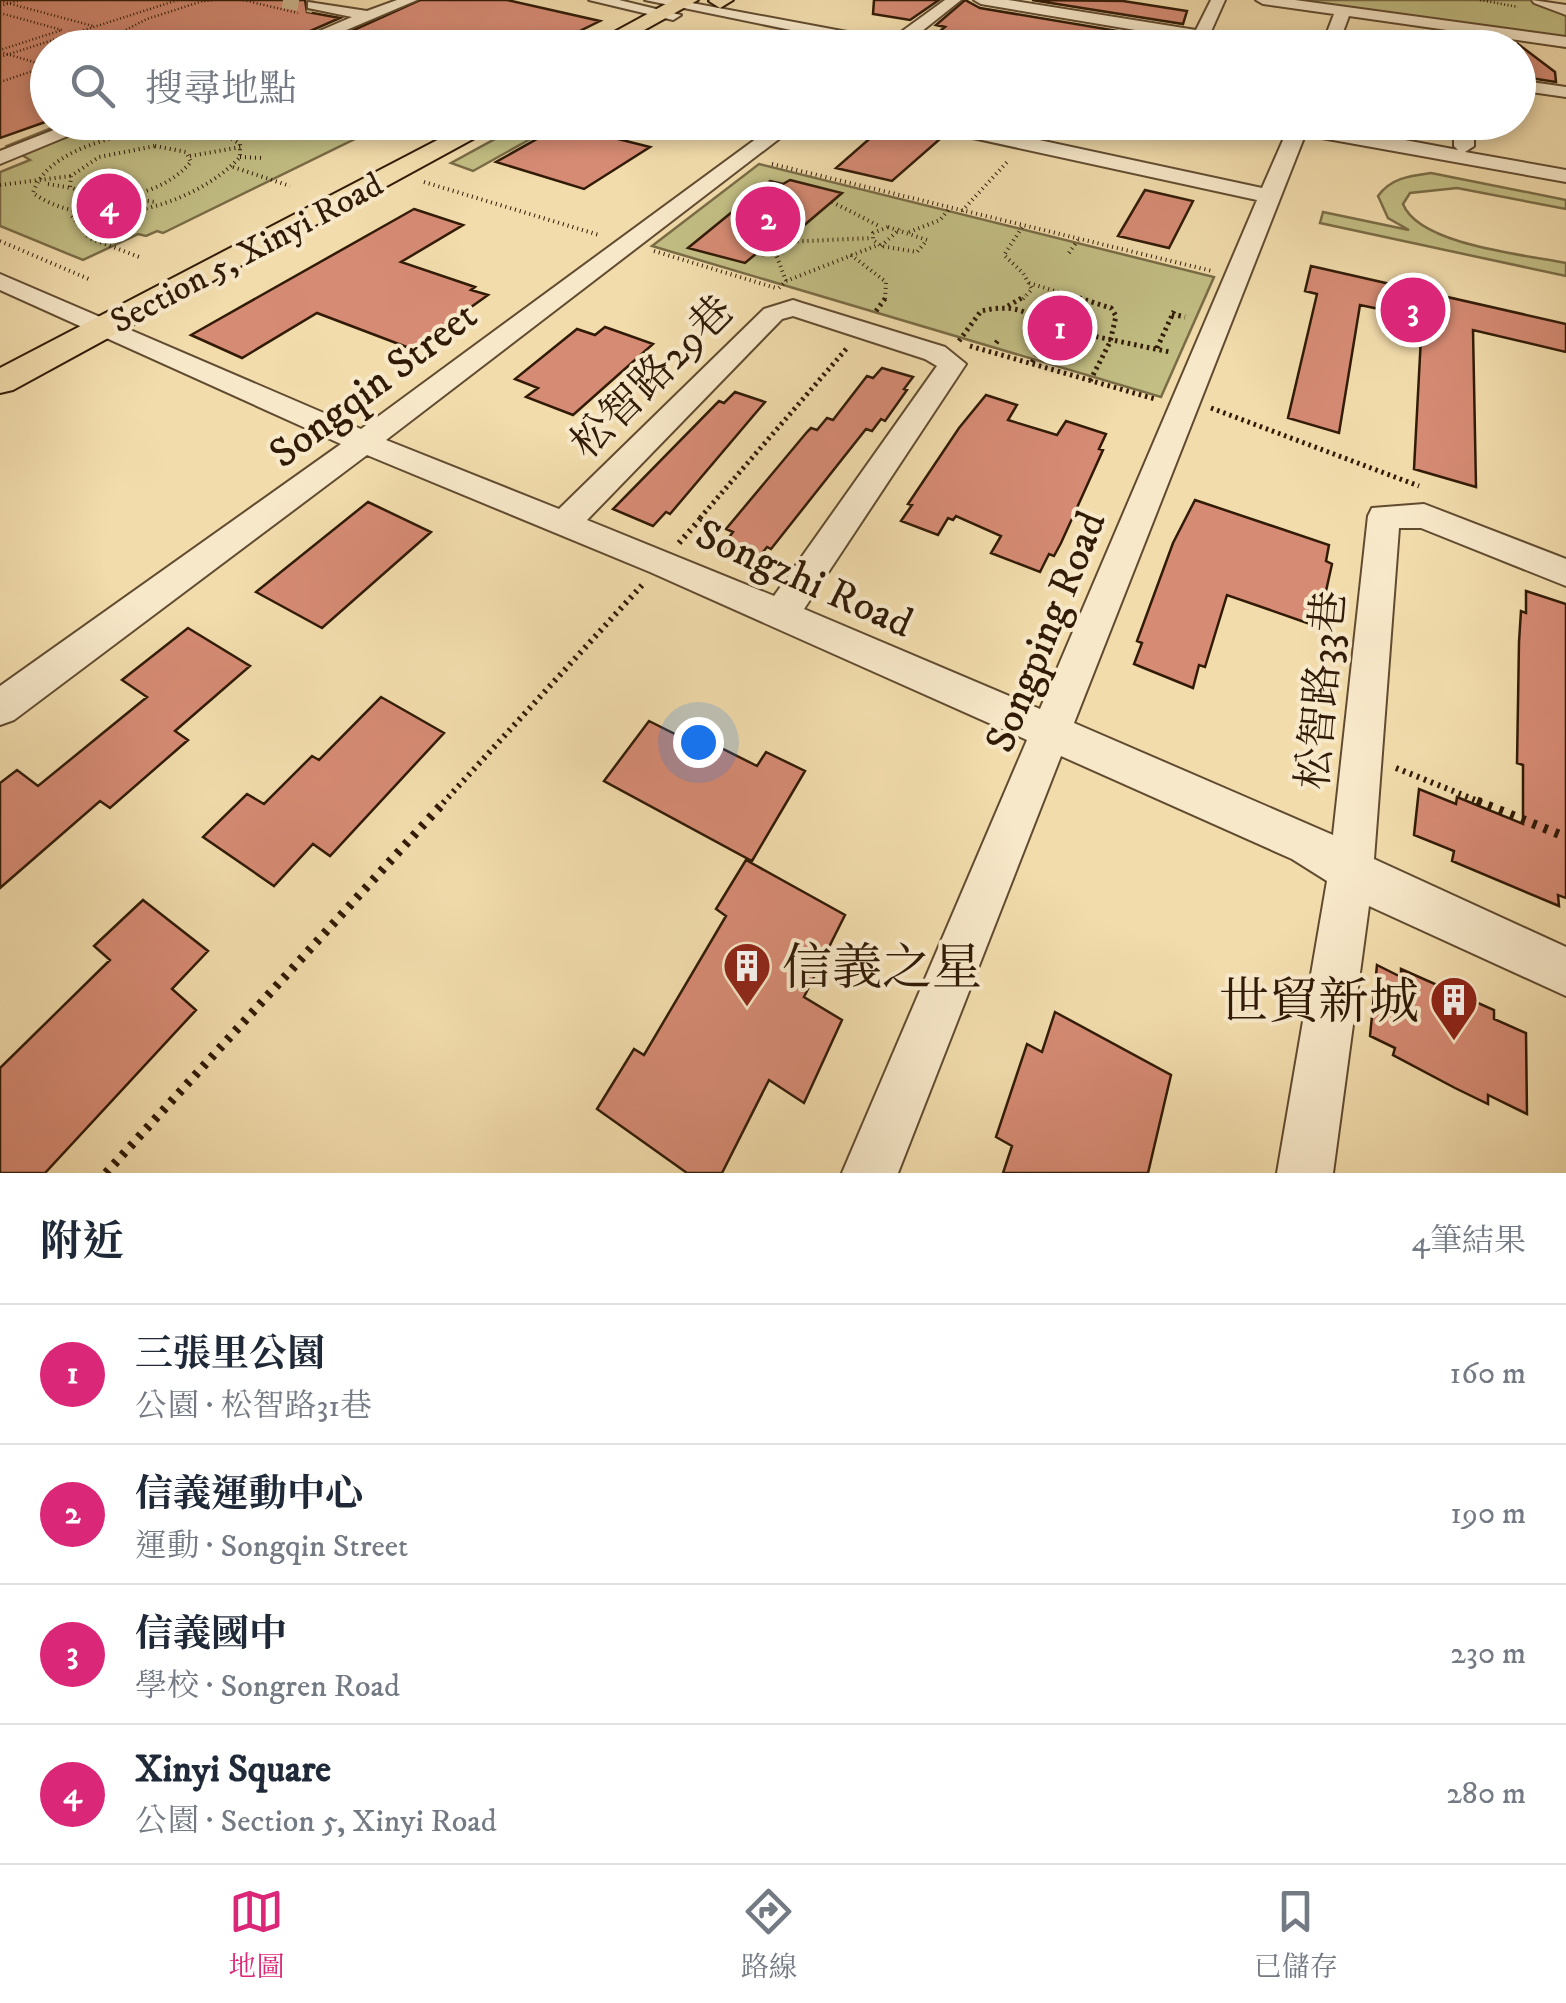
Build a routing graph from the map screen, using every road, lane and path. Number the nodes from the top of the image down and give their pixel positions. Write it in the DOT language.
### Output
graph roads {
  1 [pos="21,0"];
  2 [pos="178,0"];
  3 [pos="243,0"];
  4 [pos="410,0"];
  5 [pos="596,0"];
  6 [pos="954,0"];
  7 [pos="981,0"];
  8 [pos="1218,0"];
  9 [pos="1263,0"];
  10 [pos="1540,0"];
  11 [pos="208,1"];
  12 [pos="0,4"];
  13 [pos="693,5"];
  14 [pos="1566,10"];
  15 [pos="312,11"];
  16 [pos="1343,12"];
  17 [pos="0,13"];
  18 [pos="368,16"];
  19 [pos="94,27"];
  20 [pos="1464,28"];
  21 [pos="62,30"];
  22 [pos="84,30"];
  23 [pos="126,30"];
  24 [pos="333,30"];
  25 [pos="636,30"];
  26 [pos="659,30"];
  27 [pos="754,30"];
  28 [pos="814,30"];
  29 [pos="918,30"];
  30 [pos="1136,30"];
  31 [pos="1204,30"];
  32 [pos="1336,30"];
  33 [pos="1479,30"];
  34 [pos="1536,38"];
  35 [pos="30,42"];
  36 [pos="1566,42"];
  37 [pos="30,45"];
  38 [pos="0,53"];
  39 [pos="30,60"];
  40 [pos="30,70"];
  41 [pos="0,80"];
  42 [pos="1536,87"];
  43 [pos="1566,92"];
  44 [pos="46,140"];
  45 [pos="112,140"];
  46 [pos="236,140"];
  47 [pos="416,140"];
  48 [pos="456,140"];
  49 [pos="767,140"];
  50 [pos="1006,140"];
  51 [pos="1293,140"];
  52 [pos="1381,140"];
  53 [pos="1419,140"];
  54 [pos="1464,140"];
  55 [pos="1024,144"];
  56 [pos="1464,146"];
  57 [pos="240,147"];
  58 [pos="190,156"];
  59 [pos="240,157"];
  60 [pos="744,157"];
  61 [pos="0,158"];
  62 [pos="264,158"];
  63 [pos="1566,164"];
  64 [pos="233,168"];
  65 [pos="71,176"];
  66 [pos="1566,176"];
  67 [pos="34,181"];
  68 [pos="48,184"];
  69 [pos="0,185"];
  70 [pos="290,186"];
  71 [pos="71,188"];
  72 [pos="114,195"];
  73 [pos="1270,196"];
  74 [pos="832,202"];
  75 [pos="158,203"];
  76 [pos="950,208"];
  77 [pos="962,211"];
  78 [pos="77,212"];
  79 [pos="1023,226"];
  80 [pos="882,228"];
  81 [pos="901,229"];
  82 [pos="908,232"];
  83 [pos="872,238"];
  84 [pos="1078,240"];
  85 [pos="0,241"];
  86 [pos="768,242"];
  87 [pos="880,245"];
  88 [pos="779,246"];
  89 [pos="1069,253"];
  90 [pos="851,255"];
  91 [pos="142,258"];
  92 [pos="1213,271"];
  93 [pos="0,280"];
  94 [pos="91,280"];
  95 [pos="786,281"];
  96 [pos="1029,283"];
  97 [pos="778,288"];
  98 [pos="1006,306"];
  99 [pos="1116,318"];
  100 [pos="1185,318"];
  101 [pos="91,320"];
  102 [pos="1124,320"];
  103 [pos="1044,326"];
  104 [pos="862,330"];
  105 [pos="959,342"];
  106 [pos="1110,342"];
  107 [pos="1156,348"];
  108 [pos="1170,352"];
  109 [pos="0,353"];
  110 [pos="1032,364"];
  111 [pos="1090,381"];
  112 [pos="0,382"];
  113 [pos="1186,401"];
  114 [pos="364,442"];
  115 [pos="1426,489"];
  116 [pos="565,522"];
  117 [pos="662,562"];
  118 [pos="1566,573"];
  119 [pos="780,616"];
  120 [pos="0,708"];
  121 [pos="1052,732"];
  122 [pos="1362,754"];
  123 [pos="1566,837"];
  124 [pos="1351,872"];
  125 [pos="1566,972"];
  126 [pos="106,1173"];
  127 [pos="870,1173"];
  128 [pos="1305,1173"];
  1 -- 12 [label="path, bridge"];
  2 -- 19 [label="path"];
  3 -- 15 [label="path"];
  4 -- 18 [label="street"];
  5 -- 13 [label="street"];
  6 -- 29 [label="street"];
  7 -- 30 [label="street"];
  8 -- 31 [label="street"];
  9 -- 16 [label="street"];
  10 -- 14 [label="street"];
  11 -- 23 [label="path, bridge"];
  12 -- 19 [label="path"];
  13 -- 25 [label="main road"];
  13 -- 26 [label="main road"];
  13 -- 27 [label="street"];
  13 -- 28 [label="street"];
  15 -- 18 [label="street"];
  16 -- 20 [label="street"];
  16 -- 32 [label="street"];
  17 -- 21 [label="path"];
  18 -- 24 [label="street"];
  19 -- 22 [label="path"];
  20 -- 33 [label="street"];
  34 -- 36 [label="street"];
  35 -- 38 [label="path"];
  37 -- 38 [label="path"];
  38 -- 39 [label="path, bridge"];
  40 -- 41 [label="path"];
  42 -- 43 [label="street"];
  44 -- 61 [label="street"];
  45 -- 67 [label="path"];
  46 -- 57 [label="path"];
  47 -- 101 [label="main road, Section 5, Xinyi Road"];
  48 -- 101 [label="main road, Section 5, Xinyi Road"];
  49 -- 60 [label="street, Songqin Street"];
  50 -- 55 [label="street"];
  51 -- 73 [label="street, Songping Road"];
  52 -- 66 [label="street"];
  53 -- 56 [label="street"];
  54 -- 56 [label="street"];
  55 -- 73 [label="street"];
  55 -- 77 [label="path"];
  56 -- 63 [label="street"];
  57 -- 58 [label="path"];
  57 -- 59 [label="path"];
  58 -- 65 [label="path"];
  58 -- 72 [label="path"];
  59 -- 62 [label="path"];
  59 -- 64 [label="path"];
  60 -- 76 [label="path"];
  60 -- 114 [label="street, Songqin Street"];
  64 -- 70 [label="path"];
  64 -- 75 [label="path"];
  65 -- 67 [label="path"];
  65 -- 71 [label="path"];
  67 -- 69 [label="path"];
  67 -- 78 [label="path"];
  68 -- 71 [label="path"];
  71 -- 72 [label="path"];
  72 -- 75 [label="path"];
  73 -- 113 [label="street, Songping Road"];
  74 -- 80 [label="path"];
  75 -- 78 [label="path"];
  76 -- 77 [label="path"];
  76 -- 82 [label="path"];
  77 -- 79 [label="path"];
  78 -- 91 [label="path"];
  79 -- 84 [label="path"];
  79 -- 96 [label="path"];
  80 -- 81 [label="path"];
  80 -- 83 [label="path"];
  81 -- 82 [label="path"];
  81 -- 87 [label="path"];
  82 -- 87 [label="path"];
  83 -- 87 [label="path"];
  83 -- 88 [label="path"];
  84 -- 89 [label="path"];
  84 -- 92 [label="path"];
  85 -- 94 [label="path"];
  86 -- 88 [label="path"];
  87 -- 90 [label="path"];
  88 -- 95 [label="path"];
  90 -- 95 [label="path"];
  90 -- 104 [label="path"];
  93 -- 101 [label="street, Songzhi Road"];
  95 -- 97 [label="path"];
  96 -- 98 [label="path"];
  96 -- 99 [label="path"];
  98 -- 103 [label="path"];
  98 -- 105 [label="path"];
  99 -- 102 [label="path"];
  99 -- 106 [label="path"];
  100 -- 107 [label="path"];
  101 -- 109 [label="main road, Section 5, Xinyi Road"];
  101 -- 112 [label="main road, Section 5, Xinyi Road"];
  101 -- 114 [label="street, Songzhi Road"];
  103 -- 106 [label="path"];
  103 -- 110 [label="path"];
  104 -- 116 [label="street, 松智路29巷"];
  104 -- 117 [label="path"];
  104 -- 119 [label="street, 松智路29巷"];
  106 -- 107 [label="path"];
  106 -- 111 [label="path"];
  107 -- 108 [label="path"];
  113 -- 115 [label="path"];
  113 -- 121 [label="street, Songping Road"];
  114 -- 116 [label="street, Songzhi Road"];
  114 -- 120 [label="street, Songqin Street"];
  116 -- 117 [label="street, Songzhi Road"];
  117 -- 119 [label="street, Songzhi Road"];
  117 -- 126 [label="path"];
  118 -- 122 [label="street, 松智路33巷"];
  119 -- 121 [label="street, Songzhi Road"];
  121 -- 124 [label="street, Songzhi Road"];
  121 -- 127 [label="street, Songping Road"];
  122 -- 123 [label="path"];
  122 -- 124 [label="street, 松智路33巷"];
  124 -- 125 [label="street, Songzhi Road"];
  124 -- 128 [label="street, 松智路33巷"];
}
